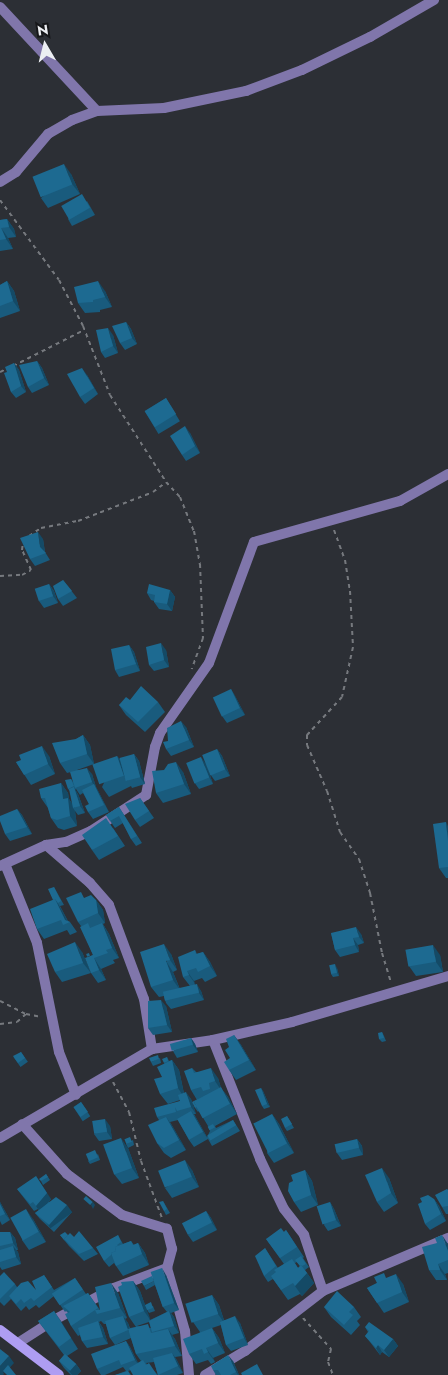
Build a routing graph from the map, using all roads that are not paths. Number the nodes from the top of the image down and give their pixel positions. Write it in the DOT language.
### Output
graph roads {
  1 [pos="434,0"];
  2 [pos="0,7"];
  3 [pos="97,111"];
  4 [pos="0,182"];
  5 [pos="448,474"];
  6 [pos="46,845"];
  7 [pos="3,865"];
  8 [pos="448,976"];
  9 [pos="213,1040"];
  10 [pos="152,1049"];
  11 [pos="76,1094"];
  12 [pos="22,1124"];
  13 [pos="0,1138"];
  14 [pos="448,1238"];
  15 [pos="167,1268"];
  16 [pos="323,1291"];
  17 [pos="0,1330"];
  18 [pos="18,1343"];
  19 [pos="59,1375"];
  20 [pos="188,1375"];
  21 [pos="205,1375"];
  1 -- 3 [label="street"];
  2 -- 3 [label="street"];
  3 -- 4 [label="street"];
  5 -- 6 [label="street"];
  6 -- 7 [label="street"];
  6 -- 10 [label="street"];
  7 -- 11 [label="street"];
  8 -- 9 [label="street"];
  9 -- 10 [label="street"];
  9 -- 16 [label="street"];
  10 -- 11 [label="street"];
  11 -- 12 [label="street"];
  12 -- 13 [label="street"];
  12 -- 15 [label="street"];
  14 -- 16 [label="street"];
  15 -- 18 [label="street"];
  15 -- 20 [label="street"];
  16 -- 21 [label="street"];
  17 -- 18 [label="main road"];
  18 -- 19 [label="main road"];
}
